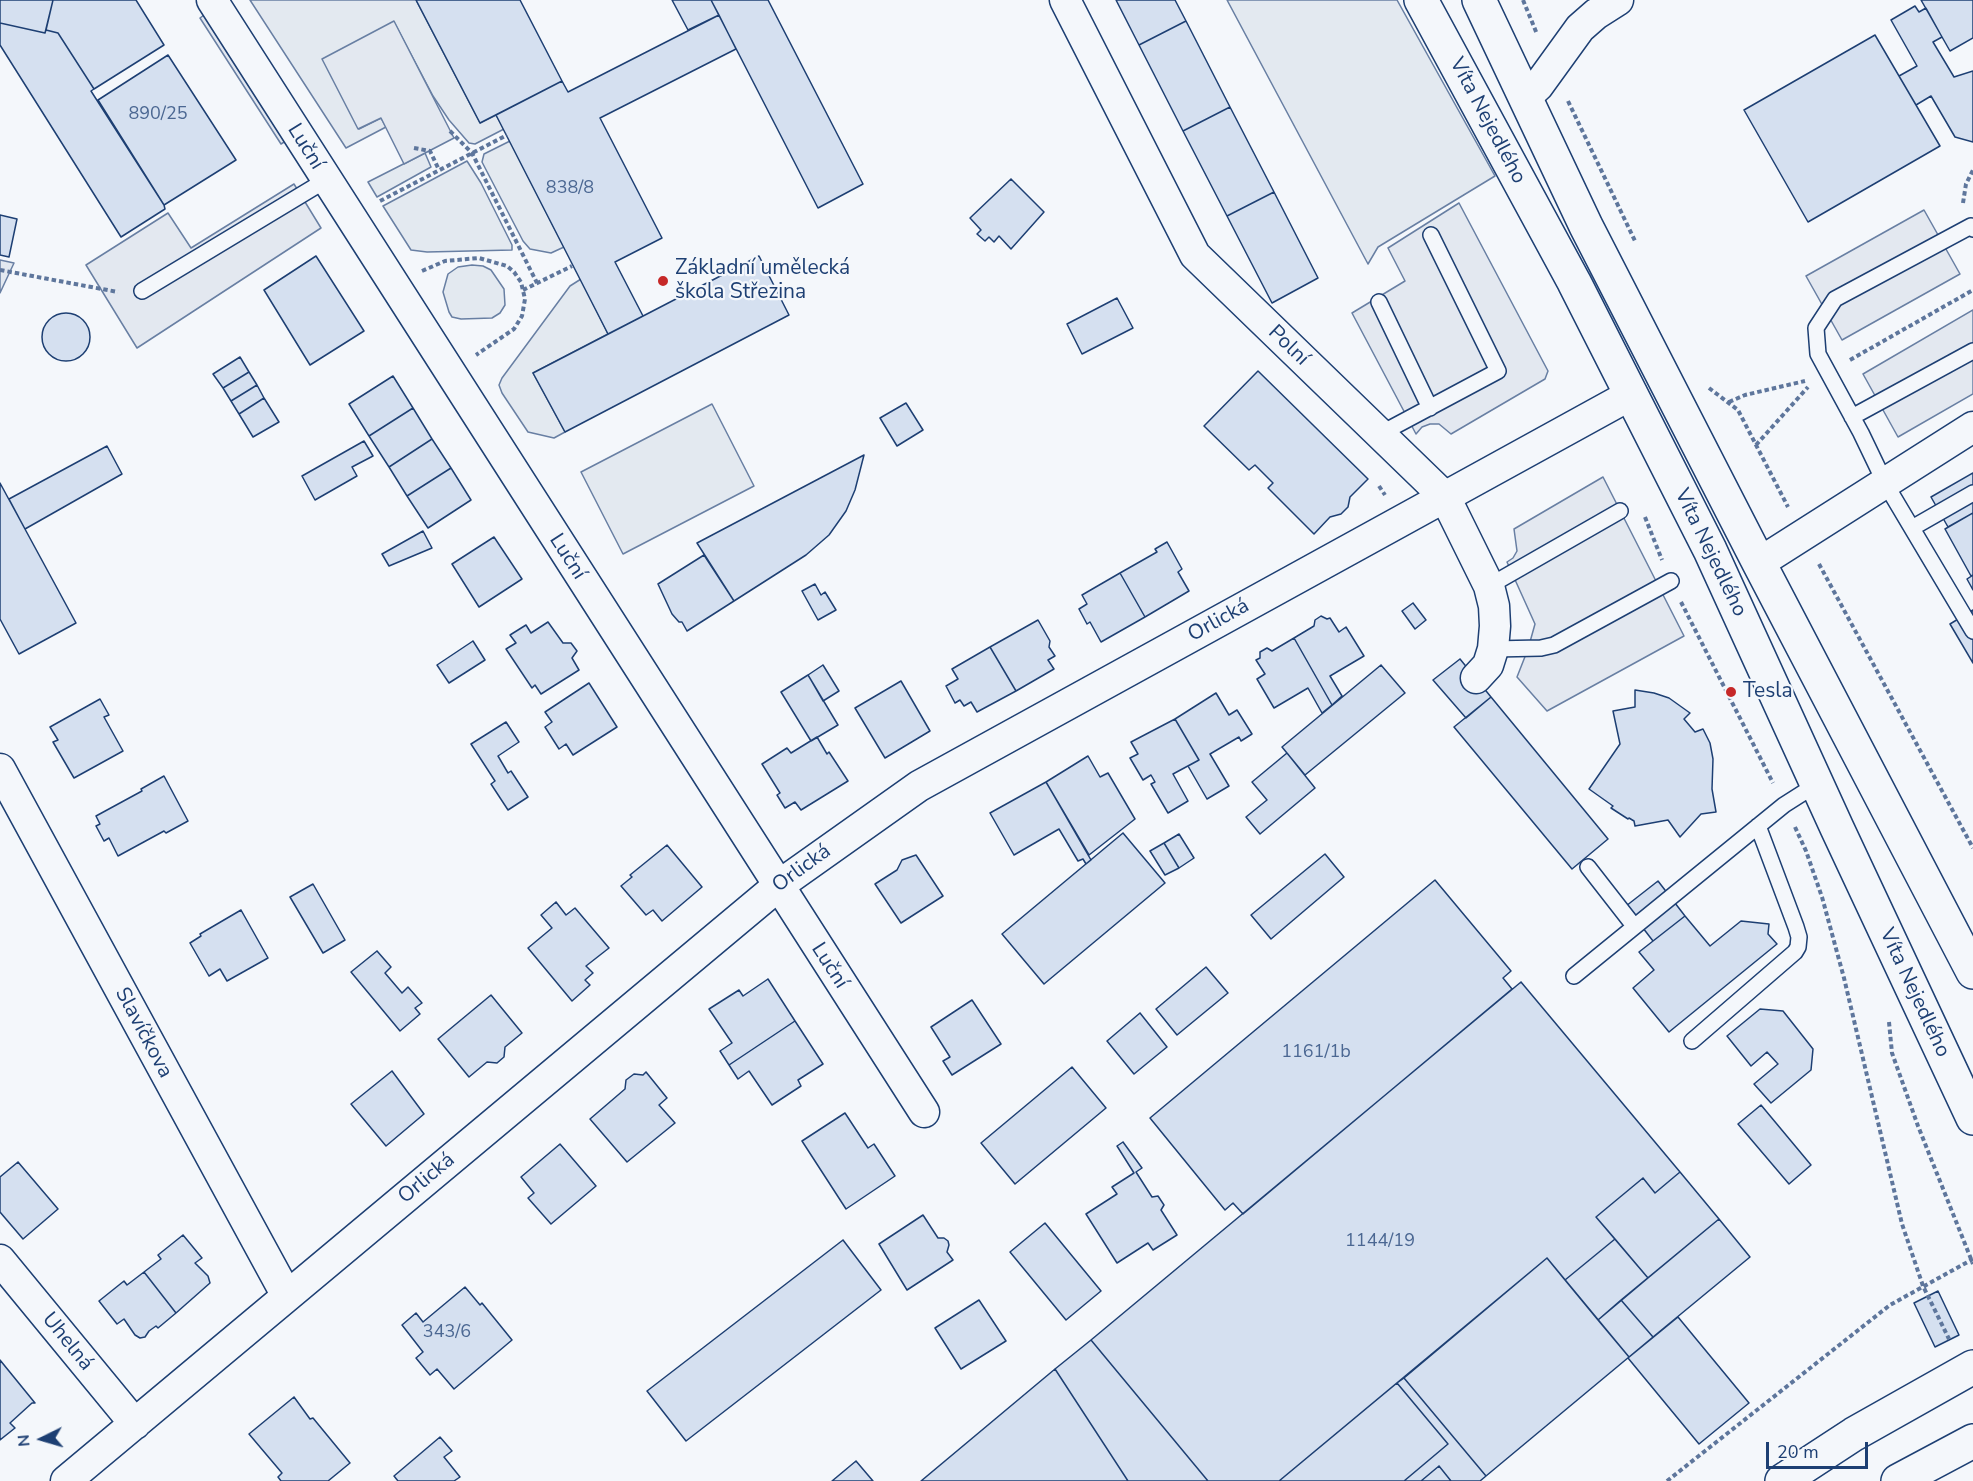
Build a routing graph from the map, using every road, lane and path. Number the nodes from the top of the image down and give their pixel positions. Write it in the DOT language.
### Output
graph roads {
  1 [pos="212,0"];
  2 [pos="1065,0"];
  3 [pos="1421,0"];
  4 [pos="1479,0"];
  5 [pos="1523,0"];
  6 [pos="1618,0"];
  7 [pos="1552,68"];
  8 [pos="1525,98"];
  9 [pos="450,131"];
  10 [pos="507,135"];
  11 [pos="414,148"];
  12 [pos="472,153"];
  13 [pos="439,170"];
  14 [pos="1973,170"];
  15 [pos="326,180"];
  16 [pos="1964,197"];
  17 [pos="371,205"];
  18 [pos="1973,229"];
  19 [pos="1431,235"];
  20 [pos="1638,248"];
  21 [pos="572,266"];
  22 [pos="0,270"];
  23 [pos="416,275"];
  24 [pos="537,283"];
  25 [pos="522,290"];
  26 [pos="1973,290"];
  27 [pos="142,291"];
  28 [pos="1379,302"];
  29 [pos="1973,351"];
  30 [pos="470,359"];
  31 [pos="1823,375"];
  32 [pos="1704,385"];
  33 [pos="1632,394"];
  34 [pos="1728,402"];
  35 [pos="1430,408"];
  36 [pos="1852,417"];
  37 [pos="1973,427"];
  38 [pos="1380,434"];
  39 [pos="1756,445"];
  40 [pos="1885,483"];
  41 [pos="1973,493"];
  42 [pos="1444,497"];
  43 [pos="1620,512"];
  44 [pos="1912,528"];
  45 [pos="1803,535"];
  46 [pos="1759,563"];
  47 [pos="1671,581"];
  48 [pos="1489,586"];
  49 [pos="1973,631"];
  50 [pos="1493,650"];
  51 [pos="1476,678"];
  52 [pos="0,769"];
  53 [pos="1817,784"];
  54 [pos="1758,826"];
  55 [pos="1973,848"];
  56 [pos="1588,867"];
  57 [pos="778,886"];
  58 [pos="1634,926"];
  59 [pos="1973,972"];
  60 [pos="1574,976"];
  61 [pos="1888,1018"];
  62 [pos="1692,1041"];
  63 [pos="924,1112"];
  64 [pos="1973,1118"];
  65 [pos="0,1260"];
  66 [pos="1972,1261"];
  67 [pos="1923,1286"];
  68 [pos="287,1296"];
  69 [pos="1949,1339"];
  70 [pos="1970,1367"];
  71 [pos="135,1424"];
  72 [pos="1973,1441"];
  73 [pos="66,1481"];
  74 [pos="1667,1481"];
  75 [pos="1782,1481"];
  76 [pos="1898,1481"];
  1 -- 15 [label="street, Luční"];
  2 -- 38 [label="street, Polní"];
  3 -- 33 [label="main road, Víta Nejedlého"];
  4 -- 8 [label="main road, Víta Nejedlého"];
  5 -- 7 [label="path"];
  6 -- 7 [label="street"];
  7 -- 8 [label="street"];
  7 -- 20 [label="path"];
  8 -- 46 [label="main road, Víta Nejedlého"];
  9 -- 12 [label="path"];
  10 -- 12 [label="path"];
  11 -- 13 [label="path"];
  12 -- 13 [label="path"];
  12 -- 24 [label="path"];
  13 -- 17 [label="path"];
  14 -- 16 [label="path"];
  15 -- 27 [label="lane"];
  15 -- 57 [label="street, Luční"];
  18 -- 31 [label="lane"];
  19 -- 35 [label="lane"];
  21 -- 24 [label="path"];
  22 -- 27 [label="path"];
  23 -- 25 [label="path"];
  24 -- 25 [label="path"];
  25 -- 30 [label="path"];
  26 -- 31 [label="path"];
  28 -- 35 [label="lane"];
  29 -- 36 [label="lane"];
  31 -- 34 [label="path"];
  31 -- 36 [label="lane"];
  31 -- 39 [label="path"];
  32 -- 34 [label="path"];
  33 -- 42 [label="street, Orlická"];
  33 -- 53 [label="main road, Víta Nejedlého"];
  34 -- 39 [label="path"];
  35 -- 38 [label="lane"];
  36 -- 40 [label="lane"];
  37 -- 40 [label="street, Víta Nejedlého"];
  38 -- 42 [label="street, Polní"];
  39 -- 45 [label="path"];
  40 -- 44 [label="lane"];
  40 -- 45 [label="street, Víta Nejedlého"];
  41 -- 44 [label="lane"];
  42 -- 48 [label="street, Polní"];
  42 -- 57 [label="street, Orlická"];
  43 -- 48 [label="lane"];
  44 -- 49 [label="lane"];
  45 -- 46 [label="street, Víta Nejedlého"];
  45 -- 55 [label="path"];
  46 -- 59 [label="main road, Víta Nejedlého"];
  47 -- 50 [label="lane"];
  48 -- 50 [label="street, Polní"];
  50 -- 51 [label="street, Polní"];
  52 -- 68 [label="street, Slavíčkova"];
  53 -- 54 [label="lane"];
  53 -- 64 [label="main road, Víta Nejedlého"];
  54 -- 58 [label="lane"];
  54 -- 62 [label="lane"];
  56 -- 58 [label="lane"];
  57 -- 63 [label="street, Luční"];
  57 -- 68 [label="street, Orlická"];
  58 -- 60 [label="lane"];
  61 -- 66 [label="path"];
  65 -- 71 [label="street, Uhelná"];
  66 -- 67 [label="path"];
  67 -- 69 [label="path"];
  67 -- 74 [label="path"];
  68 -- 71 [label="street, Orlická"];
  70 -- 75 [label="main road"];
  71 -- 73 [label="street, Orlická"];
  72 -- 76 [label="main road"];
}
